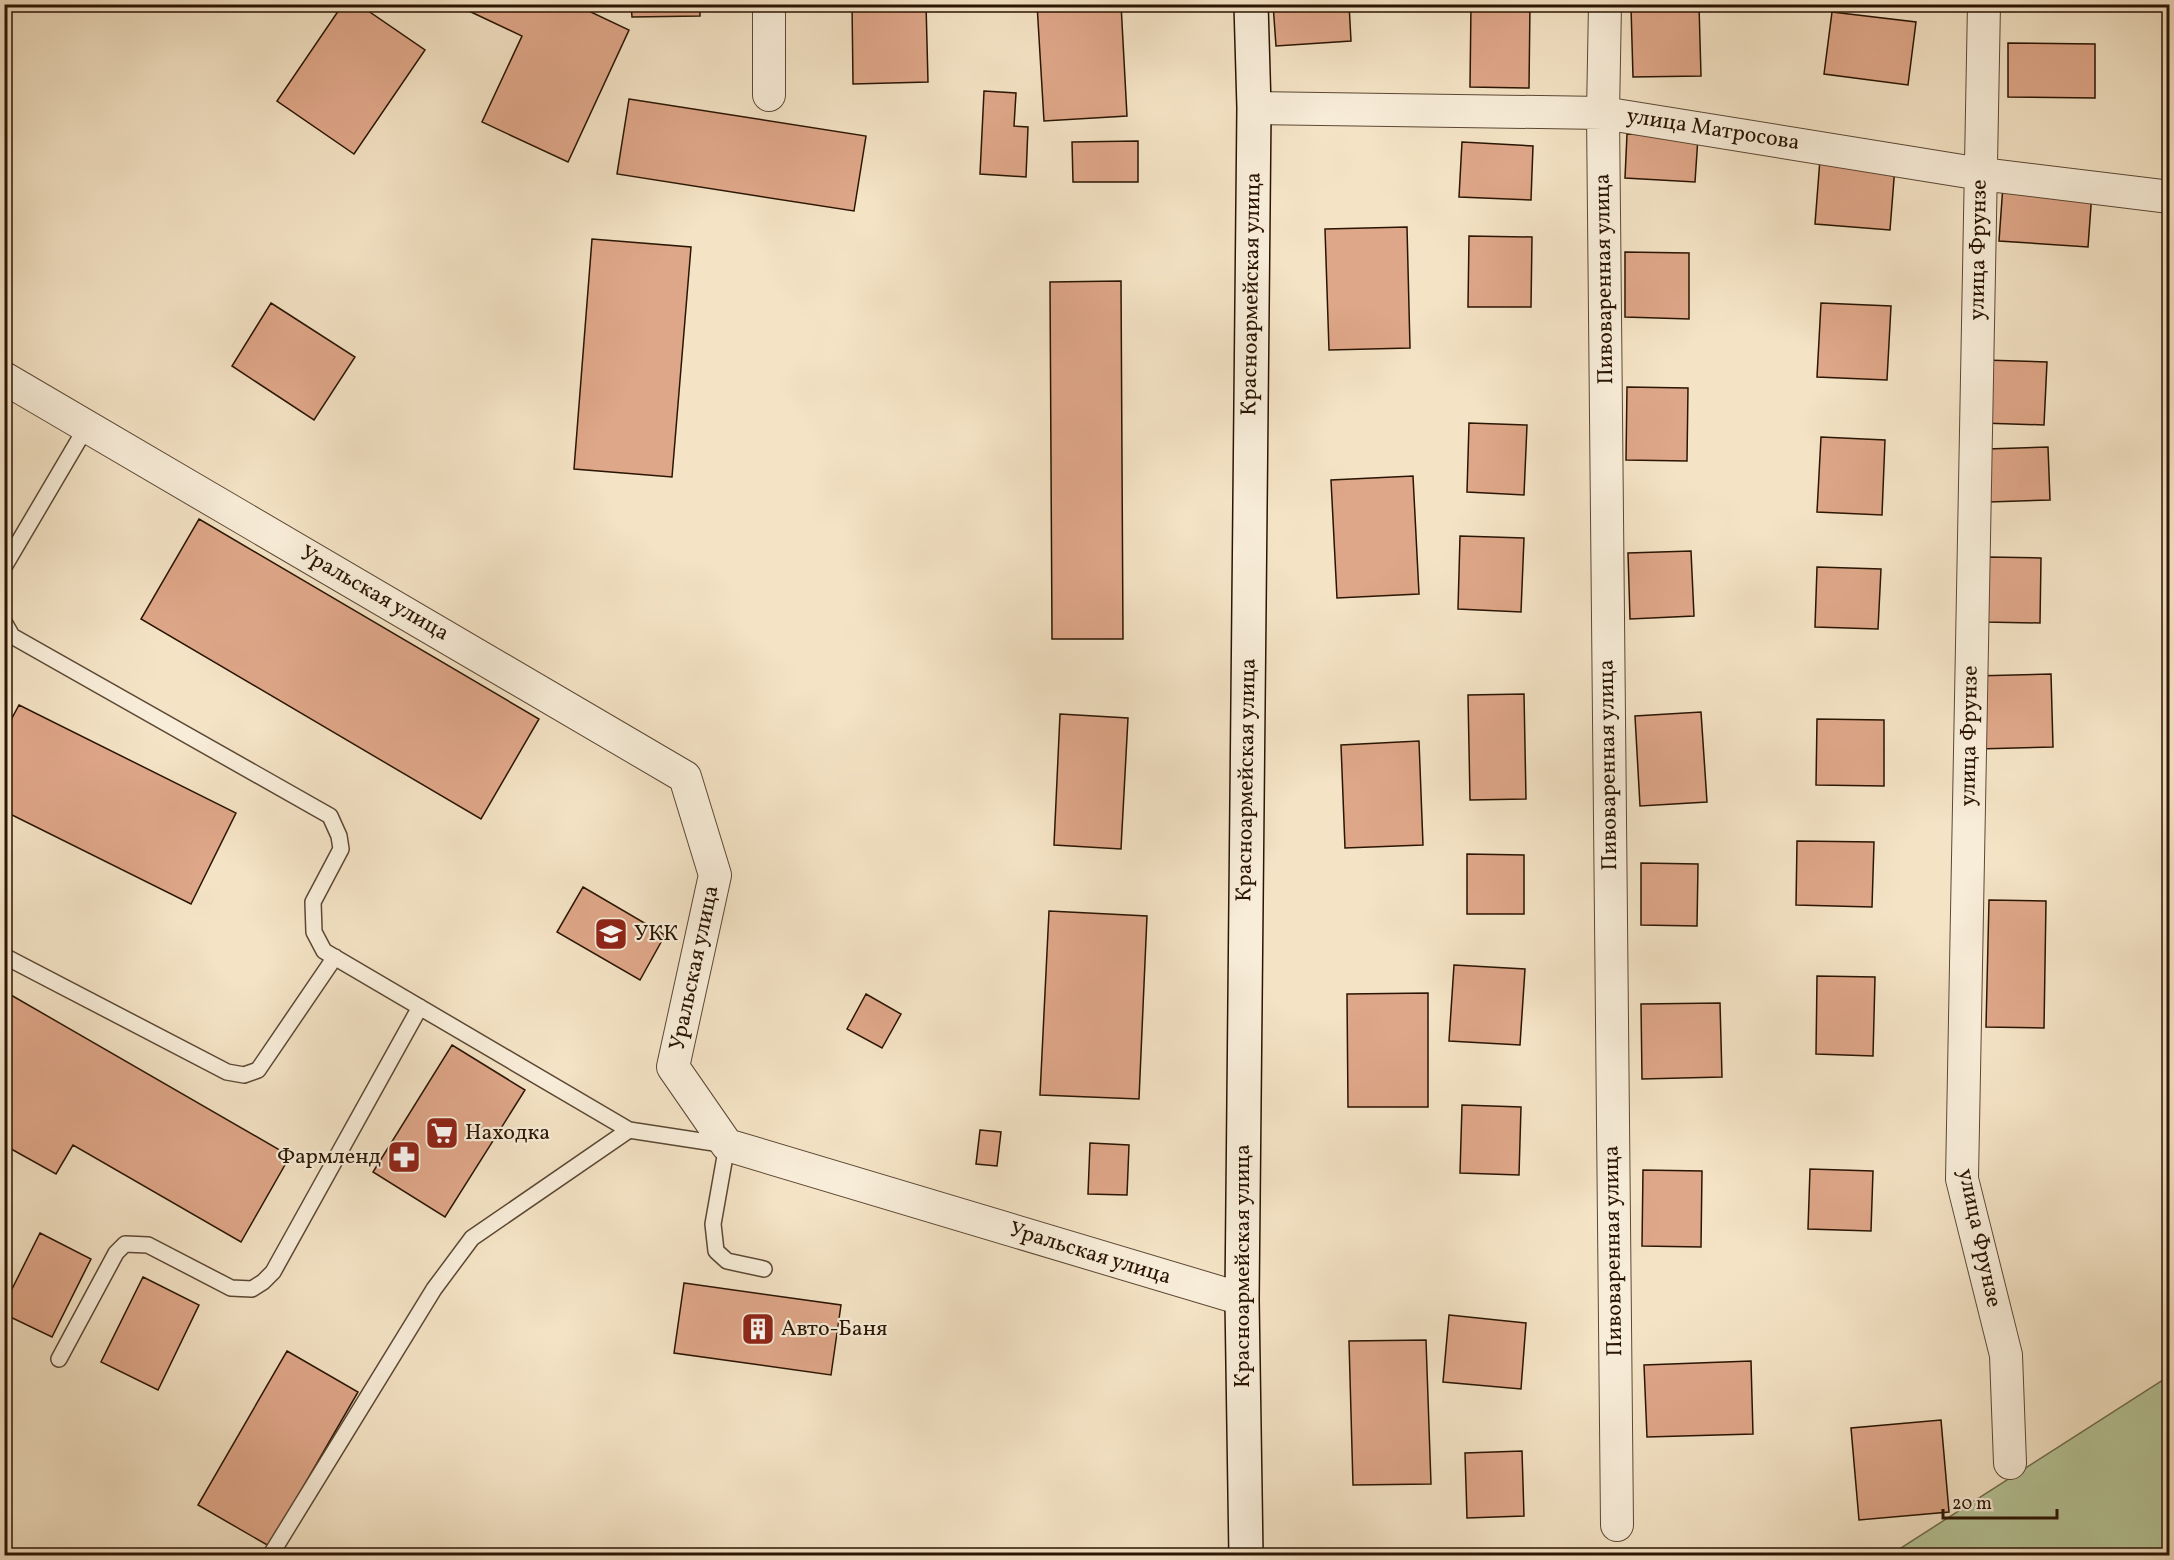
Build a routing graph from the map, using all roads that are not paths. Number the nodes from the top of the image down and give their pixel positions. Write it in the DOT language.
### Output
graph roads {
  1 [pos="769,4"];
  2 [pos="1251,4"];
  3 [pos="1605,4"];
  4 [pos="1984,4"];
  5 [pos="769,95"];
  6 [pos="1254,108"];
  7 [pos="1603,113"];
  8 [pos="1981,174"];
  9 [pos="2169,197"];
  10 [pos="4,378"];
  11 [pos="87,426"];
  12 [pos="4,567"];
  13 [pos="4,622"];
  14 [pos="4,956"];
  15 [pos="335,957"];
  16 [pos="420,1007"];
  17 [pos="629,1130"];
  18 [pos="727,1145"];
  19 [pos="764,1269"];
  20 [pos="1242,1299"];
  21 [pos="59,1359"];
  22 [pos="2010,1463"];
  23 [pos="1617,1525"];
  24 [pos="270,1556"];
  25 [pos="1246,1556"];
  1 -- 5 [label="street"];
  2 -- 6 [label="main road, Красноармейская улица"];
  3 -- 7 [label="street, Пивоваренная улица"];
  4 -- 8 [label="street, улица Фрунзе"];
  6 -- 7 [label="street, улица Матросова"];
  6 -- 20 [label="main road, Красноармейская улица"];
  7 -- 8 [label="street, улица Матросова"];
  7 -- 23 [label="street, Пивоваренная улица"];
  8 -- 9 [label="street, улица Матросова"];
  8 -- 22 [label="street, улица Фрунзе"];
  10 -- 11 [label="street, Уральская улица"];
  11 -- 12 [label="lane"];
  11 -- 18 [label="street, Уральская улица"];
  13 -- 15 [label="lane"];
  14 -- 15 [label="lane"];
  15 -- 16 [label="lane"];
  16 -- 17 [label="lane"];
  16 -- 21 [label="lane"];
  17 -- 18 [label="lane"];
  17 -- 24 [label="lane"];
  18 -- 19 [label="lane"];
  18 -- 20 [label="street, Уральская улица"];
  20 -- 25 [label="main road, Красноармейская улица"];
}
